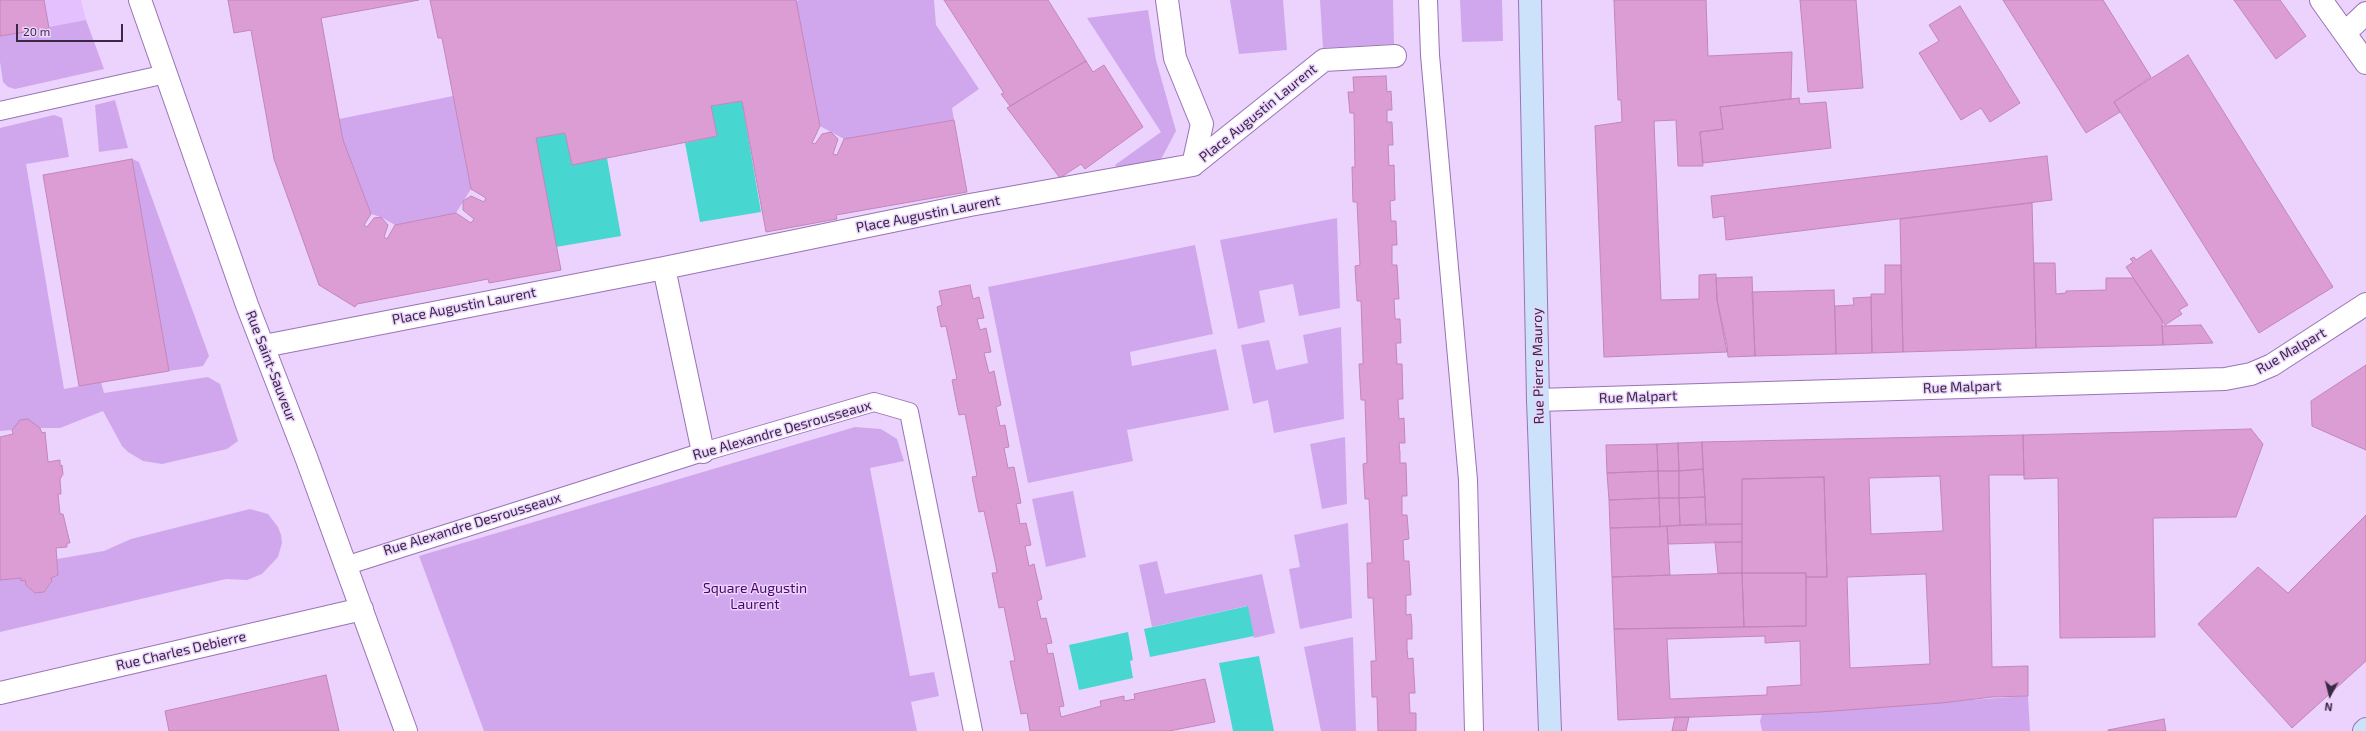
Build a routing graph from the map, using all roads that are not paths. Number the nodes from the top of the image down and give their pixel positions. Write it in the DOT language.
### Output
graph roads {
  1 [pos="140,0"];
  2 [pos="1167,0"];
  3 [pos="1428,0"];
  4 [pos="1530,0"];
  5 [pos="2321,0"];
  6 [pos="2366,13"];
  7 [pos="2345,33"];
  8 [pos="1396,56"];
  9 [pos="2366,63"];
  10 [pos="166,74"];
  11 [pos="0,111"];
  12 [pos="1193,165"];
  13 [pos="664,268"];
  14 [pos="2366,304"];
  15 [pos="264,346"];
  16 [pos="1538,400"];
  17 [pos="702,452"];
  18 [pos="346,566"];
  19 [pos="362,609"];
  20 [pos="0,693"];
  21 [pos="406,731"];
  22 [pos="974,731"];
  23 [pos="1474,731"];
  24 [pos="1550,731"];
  1 -- 10 [label="street, Rue Saint-Sauveur"];
  2 -- 12 [label="street, Place Augustin Laurent"];
  3 -- 23 [label="lane"];
  4 -- 16 [label="street, Rue Pierre Mauroy"];
  5 -- 7 [label="street"];
  6 -- 7 [label="street"];
  7 -- 9 [label="street"];
  8 -- 12 [label="street, Place Augustin Laurent"];
  10 -- 11 [label="lane"];
  10 -- 15 [label="street, Rue Saint-Sauveur"];
  12 -- 13 [label="street, Place Augustin Laurent"];
  13 -- 15 [label="street, Place Augustin Laurent"];
  13 -- 17 [label="street"];
  14 -- 16 [label="street, Rue Malpart"];
  15 -- 18 [label="street, Rue Saint-Sauveur"];
  16 -- 24 [label="street, Rue Pierre Mauroy"];
  17 -- 18 [label="lane, Rue Alexandre Desrousseaux"];
  17 -- 22 [label="lane, Rue Alexandre Desrousseaux"];
  18 -- 19 [label="street, Rue Saint-Sauveur"];
  19 -- 20 [label="street, Rue Charles Debierre"];
  19 -- 21 [label="street, Rue Saint-Sauveur"];
}
